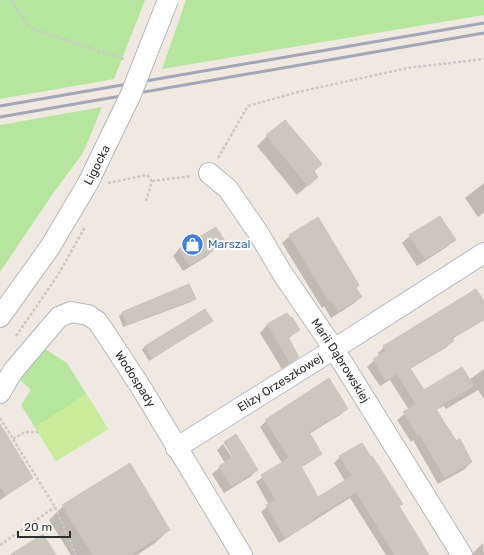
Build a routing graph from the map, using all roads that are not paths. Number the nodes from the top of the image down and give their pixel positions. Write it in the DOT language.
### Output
graph roads {
  1 [pos="168,0"];
  2 [pos="209,173"];
  3 [pos="484,252"];
  4 [pos="0,317"];
  5 [pos="334,350"];
  6 [pos="0,393"];
  7 [pos="176,448"];
  8 [pos="242,555"];
  9 [pos="462,555"];
  1 -- 4 [label="street, Ligocka, bridge"];
  2 -- 5 [label="street, Marii Dąbrowskiej"];
  3 -- 5 [label="street, Elizy Orzeszkowej"];
  5 -- 7 [label="street, Elizy Orzeszkowej"];
  5 -- 9 [label="street, Marii Dąbrowskiej"];
  6 -- 7 [label="street, Wodospady"];
  7 -- 8 [label="street, Wodospady"];
}
